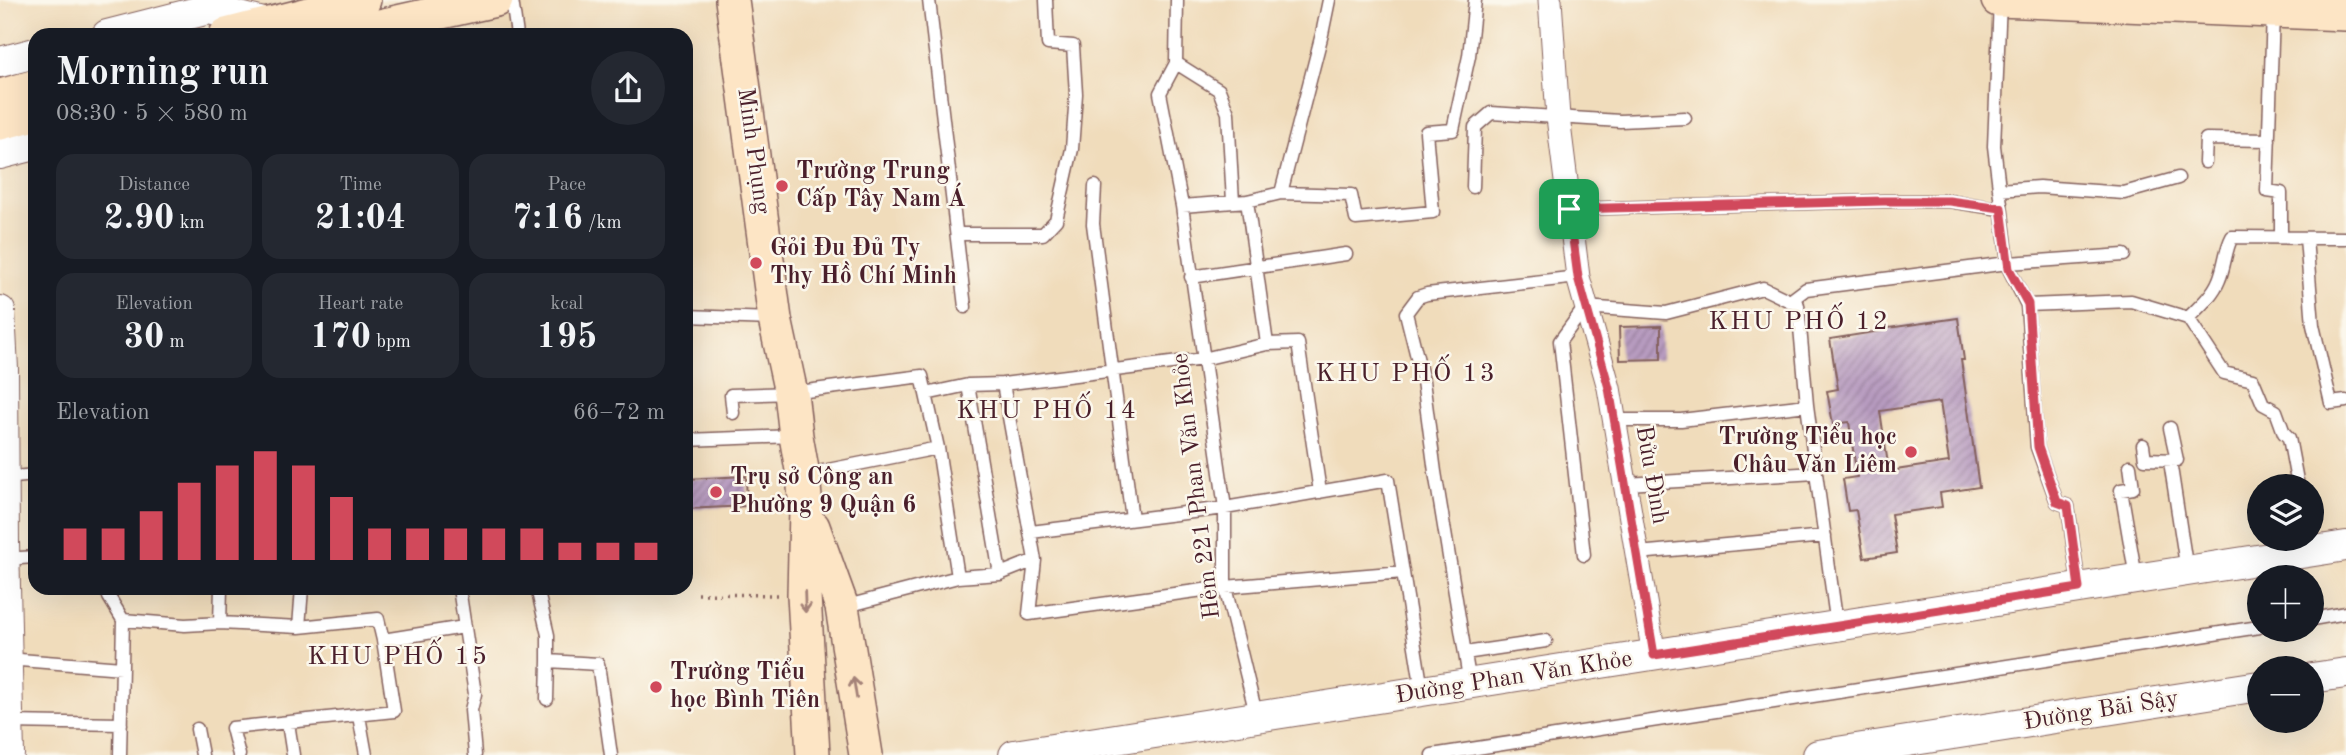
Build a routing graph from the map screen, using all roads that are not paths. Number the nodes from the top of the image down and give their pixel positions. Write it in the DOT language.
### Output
graph roads {
  1 [pos="364,0"];
  2 [pos="496,0"];
  3 [pos="512,0"];
  4 [pos="732,0"];
  5 [pos="929,0"];
  6 [pos="1046,0"];
  7 [pos="1177,0"];
  8 [pos="1329,0"];
  9 [pos="1475,0"];
  10 [pos="1550,0"];
  11 [pos="1999,0"];
  12 [pos="305,7"];
  13 [pos="2272,7"];
  14 [pos="2346,14"];
  15 [pos="267,24"];
  16 [pos="134,28"];
  17 [pos="252,28"];
  18 [pos="399,28"];
  19 [pos="516,28"];
  20 [pos="28,55"];
  21 [pos="0,62"];
  22 [pos="1176,63"];
  23 [pos="28,88"];
  24 [pos="0,96"];
  25 [pos="28,116"];
  26 [pos="1558,117"];
  27 [pos="1685,118"];
  28 [pos="0,123"];
  29 [pos="2269,140"];
  30 [pos="28,147"];
  31 [pos="0,154"];
  32 [pos="2205,162"];
  33 [pos="2178,178"];
  34 [pos="1094,186"];
  35 [pos="1473,187"];
  36 [pos="1999,190"];
  37 [pos="1281,193"];
  38 [pos="1240,202"];
  39 [pos="1182,206"];
  40 [pos="2001,208"];
  41 [pos="1569,209"];
  42 [pos="957,234"];
  43 [pos="2281,237"];
  44 [pos="2306,238"];
  45 [pos="2346,238"];
  46 [pos="1346,254"];
  47 [pos="2124,255"];
  48 [pos="2008,262"];
  49 [pos="1256,268"];
  50 [pos="1191,277"];
  51 [pos="1578,277"];
  52 [pos="1790,301"];
  53 [pos="2028,304"];
  54 [pos="965,307"];
  55 [pos="1585,307"];
  56 [pos="0,311"];
  57 [pos="693,316"];
  58 [pos="2188,318"];
  59 [pos="775,319"];
  60 [pos="1267,344"];
  61 [pos="1203,359"];
  62 [pos="1112,370"];
  63 [pos="1003,384"];
  64 [pos="968,385"];
  65 [pos="791,394"];
  66 [pos="926,394"];
  67 [pos="2346,401"];
  68 [pos="1807,405"];
  69 [pos="733,413"];
  70 [pos="1615,420"];
  71 [pos="2171,428"];
  72 [pos="796,436"];
  73 [pos="693,440"];
  74 [pos="2143,445"];
  75 [pos="938,447"];
  76 [pos="2170,461"];
  77 [pos="2130,466"];
  78 [pos="1816,473"];
  79 [pos="2296,474"];
  80 [pos="803,475"];
  81 [pos="28,476"];
  82 [pos="4,478"];
  83 [pos="1626,484"];
  84 [pos="1320,492"];
  85 [pos="1225,508"];
  86 [pos="806,509"];
  87 [pos="1132,519"];
  88 [pos="1031,532"];
  89 [pos="1825,537"];
  90 [pos="2324,545"];
  91 [pos="2346,546"];
  92 [pos="2280,551"];
  93 [pos="1638,553"];
  94 [pos="1584,555"];
  95 [pos="28,557"];
  96 [pos="4,559"];
  97 [pos="1035,560"];
  98 [pos="2187,571"];
  99 [pos="1403,572"];
  100 [pos="1000,574"];
  101 [pos="958,577"];
  102 [pos="2136,579"];
  103 [pos="1225,587"];
  104 [pos="2079,588"];
  105 [pos="109,595"];
  106 [pos="221,595"];
  107 [pos="301,595"];
  108 [pos="460,595"];
  109 [pos="539,595"];
  110 [pos="842,607"];
  111 [pos="2346,613"];
  112 [pos="2324,617"];
  113 [pos="123,621"];
  114 [pos="220,623"];
  115 [pos="1837,626"];
  116 [pos="299,627"];
  117 [pos="464,627"];
  118 [pos="2247,629"];
  119 [pos="383,640"];
  120 [pos="1546,641"];
  121 [pos="1465,653"];
  122 [pos="1654,655"];
  123 [pos="6,659"];
  124 [pos="548,661"];
  125 [pos="122,668"];
  126 [pos="2346,673"];
  127 [pos="2324,676"];
  128 [pos="1470,684"];
  129 [pos="2247,688"];
  130 [pos="1422,692"];
  131 [pos="547,699"];
  132 [pos="359,716"];
  133 [pos="1258,718"];
  134 [pos="8,722"];
  135 [pos="288,723"];
  136 [pos="121,724"];
  137 [pos="197,729"];
  138 [pos="9,755"];
  139 [pos="120,755"];
  140 [pos="202,755"];
  141 [pos="239,755"];
  142 [pos="293,755"];
  143 [pos="366,755"];
  144 [pos="475,755"];
  145 [pos="611,755"];
  146 [pos="813,755"];
  147 [pos="866,755"];
  148 [pos="1014,755"];
  149 [pos="1432,755"];
  150 [pos="1818,755"];
  1 -- 12 [label="main road"];
  2 -- 18 [label="main road"];
  3 -- 19 [label="lane"];
  4 -- 59 [label="main road, Minh Phụng"];
  5 -- 42 [label="lane"];
  6 -- 42 [label="lane"];
  7 -- 22 [label="lane"];
  8 -- 37 [label="lane"];
  9 -- 37 [label="lane"];
  10 -- 26 [label="street, Bửu Đình"];
  11 -- 13 [label="main road"];
  11 -- 36 [label="lane"];
  12 -- 15 [label="main road"];
  13 -- 14 [label="main road"];
  13 -- 29 [label="lane"];
  15 -- 16 [label="street"];
  15 -- 17 [label="main road"];
  20 -- 21 [label="street"];
  22 -- 38 [label="lane"];
  22 -- 39 [label="lane, Hẻm 221 Phan Văn Khỏe"];
  23 -- 24 [label="main road"];
  25 -- 28 [label="main road"];
  26 -- 27 [label="lane"];
  26 -- 35 [label="lane"];
  26 -- 41 [label="street, Bửu Đình"];
  29 -- 32 [label="lane"];
  29 -- 43 [label="lane"];
  30 -- 31 [label="street"];
  33 -- 36 [label="lane"];
  34 -- 62 [label="lane"];
  36 -- 40 [label="lane"];
  37 -- 38 [label="lane"];
  38 -- 39 [label="lane"];
  38 -- 49 [label="lane"];
  39 -- 50 [label="lane, Hẻm 221 Phan Văn Khỏe"];
  40 -- 41 [label="lane"];
  40 -- 48 [label="lane"];
  41 -- 51 [label="street, Bửu Đình"];
  42 -- 54 [label="lane"];
  43 -- 44 [label="lane"];
  43 -- 58 [label="lane"];
  44 -- 45 [label="lane"];
  44 -- 67 [label="lane"];
  46 -- 49 [label="lane"];
  47 -- 48 [label="lane"];
  48 -- 52 [label="lane"];
  48 -- 53 [label="lane"];
  49 -- 50 [label="lane"];
  49 -- 60 [label="lane"];
  50 -- 61 [label="lane, Hẻm 221 Phan Văn Khỏe"];
  51 -- 55 [label="street, Bửu Đình"];
  51 -- 121 [label="lane"];
  52 -- 55 [label="lane"];
  52 -- 68 [label="lane"];
  53 -- 58 [label="lane"];
  53 -- 104 [label="lane"];
  55 -- 70 [label="street, Bửu Đình"];
  55 -- 94 [label="lane"];
  56 -- 82 [label="street"];
  57 -- 59 [label="lane"];
  58 -- 79 [label="lane"];
  59 -- 65 [label="main road, Minh Phụng"];
  60 -- 61 [label="lane"];
  60 -- 84 [label="lane"];
  61 -- 62 [label="lane"];
  61 -- 85 [label="lane, Hẻm 221 Phan Văn Khỏe"];
  62 -- 63 [label="lane"];
  62 -- 87 [label="lane"];
  63 -- 64 [label="lane"];
  63 -- 88 [label="lane"];
  64 -- 66 [label="lane"];
  64 -- 100 [label="lane"];
  65 -- 66 [label="lane"];
  65 -- 69 [label="lane"];
  65 -- 72 [label="main road, Minh Phụng"];
  66 -- 75 [label="lane"];
  68 -- 70 [label="lane"];
  68 -- 78 [label="lane"];
  70 -- 83 [label="street, Bửu Đình"];
  71 -- 76 [label="lane"];
  72 -- 73 [label="lane"];
  72 -- 80 [label="main road, Minh Phụng"];
  74 -- 76 [label="lane"];
  75 -- 80 [label="lane"];
  75 -- 101 [label="lane"];
  76 -- 98 [label="lane"];
  77 -- 102 [label="lane"];
  78 -- 83 [label="lane"];
  78 -- 89 [label="lane"];
  80 -- 86 [label="main road, Minh Phụng"];
  81 -- 82 [label="lane"];
  82 -- 96 [label="street"];
  83 -- 93 [label="street, Bửu Đình"];
  84 -- 85 [label="lane"];
  84 -- 99 [label="lane"];
  85 -- 87 [label="lane"];
  85 -- 103 [label="lane, Hẻm 221 Phan Văn Khỏe"];
  86 -- 110 [label="main road, Minh Phụng"];
  86 -- 146 [label="main road, Minh Phụng, one-way"];
  87 -- 88 [label="lane"];
  88 -- 97 [label="lane"];
  89 -- 93 [label="lane"];
  89 -- 115 [label="lane"];
  90 -- 91 [label="street, Đường Phan Văn Khỏe"];
  92 -- 98 [label="street, Đường Phan Văn Khỏe"];
  93 -- 122 [label="street, Bửu Đình"];
  95 -- 96 [label="lane"];
  96 -- 123 [label="street"];
  97 -- 100 [label="lane"];
  97 -- 103 [label="lane"];
  98 -- 102 [label="street, Đường Phan Văn Khỏe"];
  99 -- 103 [label="lane"];
  99 -- 130 [label="lane"];
  100 -- 101 [label="lane"];
  101 -- 110 [label="lane"];
  102 -- 104 [label="street, Đường Phan Văn Khỏe"];
  103 -- 133 [label="lane, Hẻm 221 Phan Văn Khỏe"];
  104 -- 115 [label="street, Đường Phan Văn Khỏe"];
  105 -- 113 [label="lane"];
  106 -- 114 [label="lane"];
  107 -- 116 [label="lane"];
  108 -- 117 [label="lane"];
  109 -- 124 [label="lane"];
  147 -- 110 [label="main road, Minh Phụng, one-way"];
  111 -- 112 [label="lane"];
  113 -- 114 [label="lane"];
  113 -- 125 [label="lane"];
  114 -- 116 [label="lane"];
  115 -- 122 [label="street, Đường Phan Văn Khỏe"];
  116 -- 119 [label="lane"];
  117 -- 119 [label="lane"];
  117 -- 144 [label="lane"];
  118 -- 149 [label="lane"];
  119 -- 132 [label="lane"];
  120 -- 121 [label="lane"];
  121 -- 128 [label="lane"];
  122 -- 128 [label="street, Đường Phan Văn Khỏe"];
  123 -- 125 [label="lane"];
  123 -- 134 [label="street"];
  124 -- 131 [label="lane"];
  124 -- 145 [label="lane"];
  125 -- 136 [label="lane"];
  126 -- 127 [label="street"];
  128 -- 130 [label="street, Đường Phan Văn Khỏe"];
  129 -- 150 [label="street, Đường Bãi Sậy"];
  130 -- 133 [label="street, Đường Phan Văn Khỏe"];
  132 -- 135 [label="lane"];
  132 -- 143 [label="lane"];
  133 -- 148 [label="street, Đường Phan Văn Khỏe"];
  134 -- 136 [label="lane"];
  134 -- 138 [label="street"];
  135 -- 141 [label="lane"];
  135 -- 142 [label="lane"];
  136 -- 139 [label="lane"];
  137 -- 140 [label="lane"];
}
